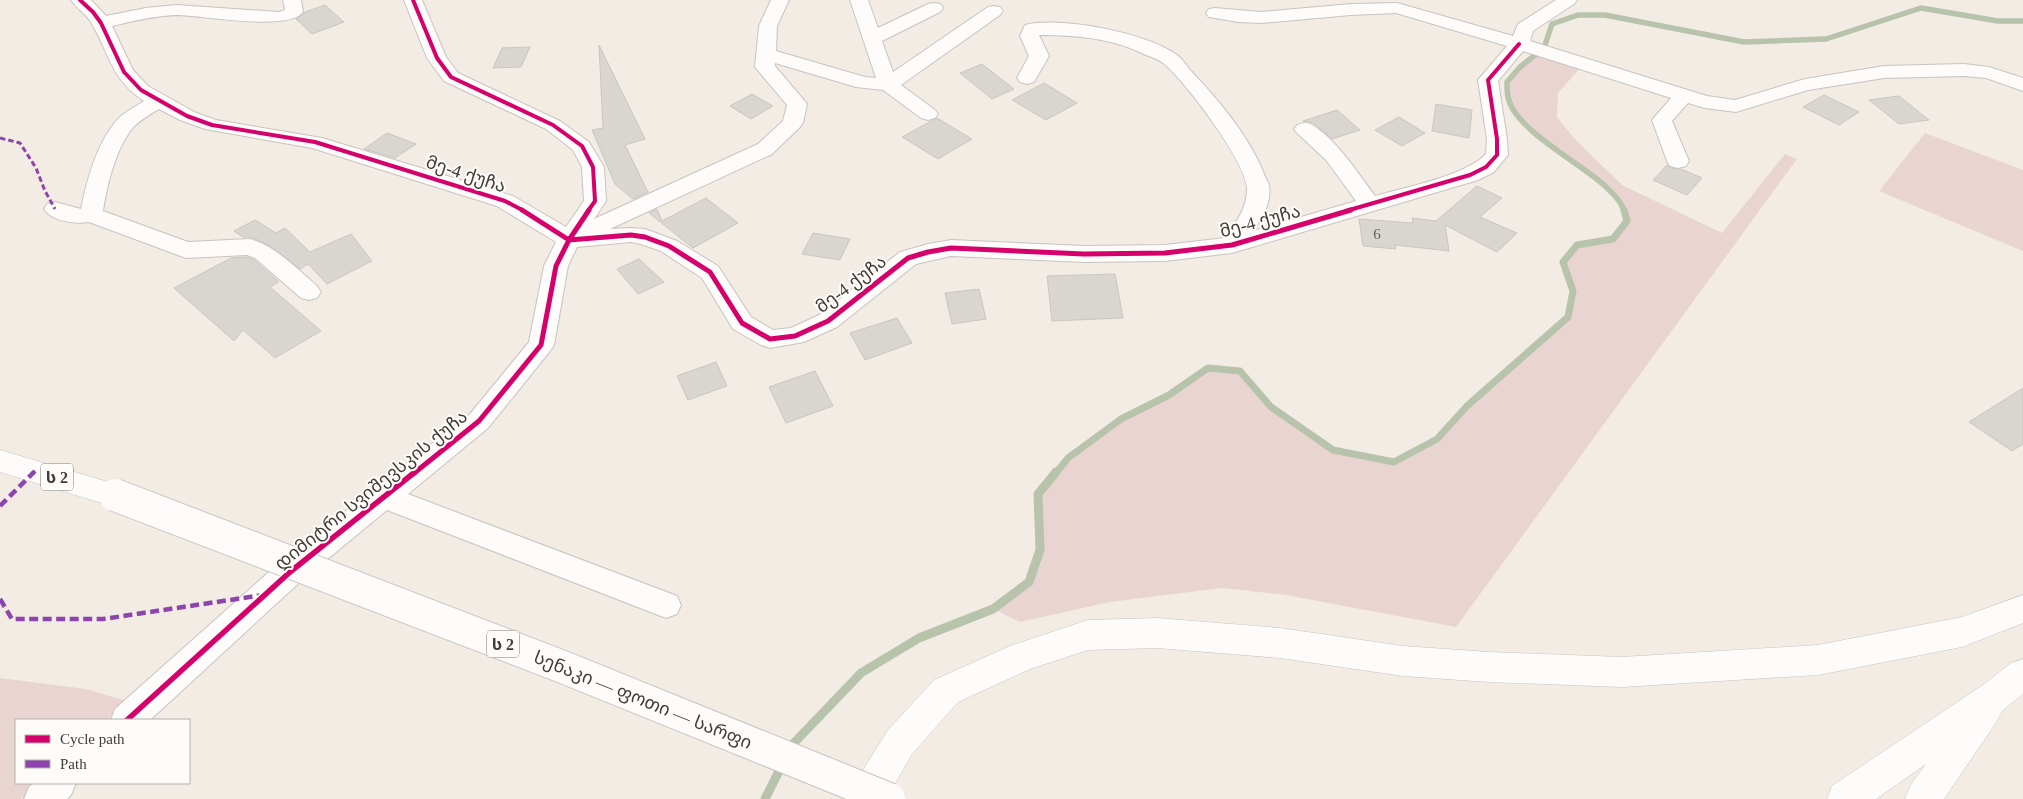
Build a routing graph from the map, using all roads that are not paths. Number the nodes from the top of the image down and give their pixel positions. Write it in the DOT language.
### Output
graph roads {
  1 [pos="80,0"];
  2 [pos="292,0"];
  3 [pos="412,0"];
  4 [pos="780,0"];
  5 [pos="859,0"];
  6 [pos="1568,0"];
  7 [pos="1395,4"];
  8 [pos="1325,6"];
  9 [pos="934,8"];
  10 [pos="994,11"];
  11 [pos="1215,13"];
  12 [pos="101,23"];
  13 [pos="873,38"];
  14 [pos="1528,46"];
  15 [pos="766,54"];
  16 [pos="1027,78"];
  17 [pos="888,85"];
  18 [pos="2023,85"];
  19 [pos="1684,95"];
  20 [pos="158,102"];
  21 [pos="928,114"];
  22 [pos="1304,129"];
  23 [pos="1678,161"];
  24 [pos="1370,204"];
  25 [pos="55,209"];
  26 [pos="91,215"];
  27 [pos="569,240"];
  28 [pos="1232,245"];
  29 [pos="309,292"];
  30 [pos="0,461"];
  31 [pos="384,497"];
  32 [pos="666,605"];
  33 [pos="2023,609"];
  34 [pos="2023,674"];
  35 [pos="1994,696"];
  36 [pos="128,719"];
  37 [pos="58,784"];
  38 [pos="41,799"];
  39 [pos="866,799"];
  40 [pos="889,799"];
  41 [pos="1845,799"];
  42 [pos="1923,799"];
  1 -- 12 [label="street, მე-4 ქუჩა"];
  2 -- 12 [label="street"];
  3 -- 27 [label="street, დიმიტრი სვიშევსკის ქუჩა"];
  4 -- 15 [label="street"];
  5 -- 13 [label="street"];
  6 -- 14 [label="street, მე-4 ქუჩა"];
  7 -- 8 [label="street"];
  7 -- 14 [label="street"];
  8 -- 11 [label="street"];
  9 -- 13 [label="street"];
  10 -- 17 [label="street"];
  12 -- 20 [label="street, მე-4 ქუჩა"];
  13 -- 17 [label="street"];
  14 -- 19 [label="street"];
  14 -- 24 [label="street, მე-4 ქუჩა"];
  15 -- 17 [label="street"];
  15 -- 27 [label="street"];
  16 -- 28 [label="street"];
  17 -- 21 [label="street"];
  18 -- 19 [label="street"];
  19 -- 23 [label="street"];
  20 -- 26 [label="street"];
  20 -- 27 [label="street, მე-4 ქუჩა"];
  22 -- 24 [label="lane"];
  24 -- 28 [label="street, მე-4 ქუჩა"];
  25 -- 26 [label="street"];
  26 -- 29 [label="street"];
  27 -- 28 [label="street, მე-4 ქუჩა"];
  27 -- 31 [label="street, დიმიტრი სვიშევსკის ქუჩა"];
  30 -- 40 [label="highway, სენაკი — ფოთი — სარფი / ს 2, bridge"];
  31 -- 32 [label="street"];
  31 -- 36 [label="street, დიმიტრი სვიშევსკის ქუჩა"];
  33 -- 39 [label="highway"];
  34 -- 35 [label="highway"];
  35 -- 41 [label="highway"];
  35 -- 42 [label="highway"];
  37 -- 38 [label="street"];
}
